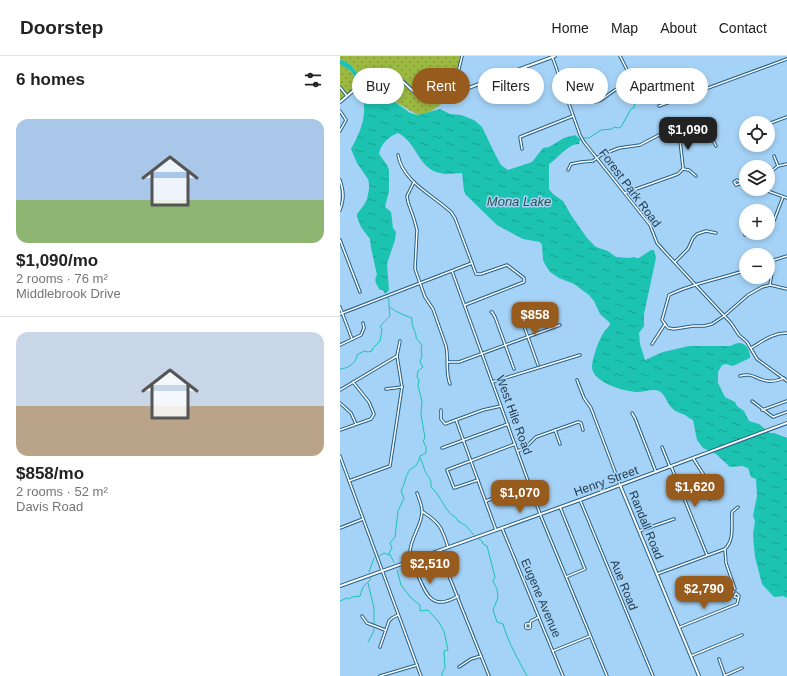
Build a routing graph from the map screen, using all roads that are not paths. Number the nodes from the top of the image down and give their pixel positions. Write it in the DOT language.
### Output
graph roads {
  1 [pos="462,56"];
  2 [pos="553,56"];
  3 [pos="620,56"];
  4 [pos="787,59"];
  5 [pos="459,68"];
  6 [pos="340,87"];
  7 [pos="470,88"];
  8 [pos="412,90"];
  9 [pos="608,95"];
  10 [pos="347,96"];
  11 [pos="340,102"];
  12 [pos="659,106"];
  13 [pos="340,111"];
  14 [pos="573,116"];
  15 [pos="787,117"];
  16 [pos="775,121"];
  17 [pos="340,131"];
  18 [pos="679,132"];
  19 [pos="716,146"];
  20 [pos="522,149"];
  21 [pos="398,156"];
  22 [pos="774,156"];
  23 [pos="597,158"];
  24 [pos="787,164"];
  25 [pos="778,166"];
  26 [pos="775,168"];
  27 [pos="683,169"];
  28 [pos="568,170"];
  29 [pos="696,176"];
  30 [pos="340,180"];
  31 [pos="414,182"];
  32 [pos="341,184"];
  33 [pos="625,193"];
  34 [pos="775,194"];
  35 [pos="783,197"];
  36 [pos="787,198"];
  37 [pos="340,210"];
  38 [pos="775,218"];
  39 [pos="716,233"];
  40 [pos="340,240"];
  41 [pos="341,246"];
  42 [pos="787,256"];
  43 [pos="775,259"];
  44 [pos="675,262"];
  45 [pos="472,263"];
  46 [pos="452,271"];
  47 [pos="739,272"];
  48 [pos="420,283"];
  49 [pos="696,285"];
  50 [pos="770,285"];
  51 [pos="787,289"];
  52 [pos="360,292"];
  53 [pos="464,305"];
  54 [pos="340,307"];
  55 [pos="491,312"];
  56 [pos="519,312"];
  57 [pos="341,314"];
  58 [pos="724,316"];
  59 [pos="363,323"];
  60 [pos="665,324"];
  61 [pos="560,325"];
  62 [pos="787,333"];
  63 [pos="528,337"];
  64 [pos="352,340"];
  65 [pos="400,341"];
  66 [pos="652,344"];
  67 [pos="340,345"];
  68 [pos="505,346"];
  69 [pos="751,348"];
  70 [pos="482,354"];
  71 [pos="580,355"];
  72 [pos="397,356"];
  73 [pos="448,362"];
  74 [pos="538,365"];
  75 [pos="514,369"];
  76 [pos="740,376"];
  77 [pos="784,378"];
  78 [pos="577,380"];
  79 [pos="787,381"];
  80 [pos="353,382"];
  81 [pos="492,382"];
  82 [pos="450,384"];
  83 [pos="402,387"];
  84 [pos="386,389"];
  85 [pos="340,390"];
  86 [pos="752,401"];
  87 [pos="787,401"];
  88 [pos="340,403"];
  89 [pos="501,406"];
  90 [pos="442,410"];
  91 [pos="762,410"];
  92 [pos="787,412"];
  93 [pos="632,413"];
  94 [pos="456,420"];
  95 [pos="787,423"];
  96 [pos="356,424"];
  97 [pos="508,424"];
  98 [pos="340,430"];
  99 [pos="555,430"];
  100 [pos="583,430"];
  101 [pos="464,440"];
  102 [pos="515,444"];
  103 [pos="560,444"];
  104 [pos="662,447"];
  105 [pos="442,448"];
  106 [pos="518,451"];
  107 [pos="340,456"];
  108 [pos="693,458"];
  109 [pos="470,460"];
  110 [pos="670,467"];
  111 [pos="656,472"];
  112 [pos="478,480"];
  113 [pos="349,481"];
  114 [pos="529,485"];
  115 [pos="620,485"];
  116 [pos="418,493"];
  117 [pos="580,500"];
  118 [pos="710,500"];
  119 [pos="486,501"];
  120 [pos="738,506"];
  121 [pos="560,507"];
  122 [pos="423,512"];
  123 [pos="540,514"];
  124 [pos="364,519"];
  125 [pos="674,519"];
  126 [pos="340,528"];
  127 [pos="502,528"];
  128 [pos="496,530"];
  129 [pos="639,531"];
  130 [pos="448,547"];
  131 [pos="725,548"];
  132 [pos="439,551"];
  133 [pos="707,555"];
  134 [pos="412,560"];
  135 [pos="382,571"];
  136 [pos="656,574"];
  137 [pos="566,577"];
  138 [pos="340,586"];
  139 [pos="735,589"];
  140 [pos="458,596"];
  141 [pos="738,598"];
  142 [pos="398,615"];
  143 [pos="362,616"];
  144 [pos="539,617"];
  145 [pos="529,624"];
  146 [pos="679,628"];
  147 [pos="385,630"];
  148 [pos="742,635"];
  149 [pos="590,636"];
  150 [pos="380,647"];
  151 [pos="553,651"];
  152 [pos="481,656"];
  153 [pos="691,656"];
  154 [pos="719,659"];
  155 [pos="417,665"];
  156 [pos="459,667"];
  157 [pos="742,668"];
  158 [pos="607,675"];
  159 [pos="380,676"];
  160 [pos="421,676"];
  161 [pos="489,676"];
  162 [pos="563,676"];
  163 [pos="604,676"];
  164 [pos="653,676"];
  165 [pos="699,676"];
  166 [pos="725,676"];
  1 -- 5 [label="street"];
  2 -- 7 [label="street"];
  2 -- 14 [label="street, Forest Park Road"];
  3 -- 9 [label="street"];
  4 -- 12 [label="street"];
  6 -- 10 [label="street"];
  8 -- 10 [label="street"];
  10 -- 11 [label="street"];
  13 -- 17 [label="street"];
  14 -- 20 [label="street"];
  14 -- 23 [label="street, Forest Park Road"];
  15 -- 16 [label="street"];
  18 -- 19 [label="street"];
  18 -- 23 [label="street"];
  18 -- 27 [label="street"];
  21 -- 31 [label="street"];
  22 -- 25 [label="street"];
  23 -- 28 [label="street"];
  23 -- 33 [label="street, Forest Park Road"];
  24 -- 25 [label="street"];
  25 -- 26 [label="street"];
  27 -- 29 [label="street"];
  27 -- 33 [label="street"];
  30 -- 32 [label="street"];
  31 -- 45 [label="street"];
  31 -- 48 [label="street"];
  32 -- 37 [label="street"];
  33 -- 44 [label="street, Forest Park Road"];
  34 -- 35 [label="street"];
  35 -- 36 [label="street"];
  35 -- 38 [label="street"];
  39 -- 44 [label="street"];
  40 -- 41 [label="street"];
  41 -- 52 [label="street"];
  42 -- 43 [label="street"];
  44 -- 49 [label="street, Forest Park Road"];
  45 -- 46 [label="street"];
  45 -- 53 [label="street"];
  46 -- 48 [label="street"];
  46 -- 53 [label="street, West Hile Road"];
  47 -- 49 [label="street"];
  48 -- 57 [label="street"];
  48 -- 73 [label="street"];
  49 -- 58 [label="street, Forest Park Road"];
  49 -- 60 [label="street"];
  50 -- 51 [label="street"];
  50 -- 58 [label="street"];
  53 -- 70 [label="street, West Hile Road"];
  54 -- 57 [label="street"];
  55 -- 68 [label="street"];
  56 -- 63 [label="street"];
  57 -- 64 [label="street"];
  58 -- 60 [label="street"];
  58 -- 69 [label="street, Forest Park Road"];
  59 -- 64 [label="street"];
  60 -- 66 [label="street"];
  61 -- 63 [label="street"];
  62 -- 69 [label="street"];
  63 -- 68 [label="street"];
  63 -- 74 [label="street"];
  64 -- 67 [label="street"];
  65 -- 72 [label="street"];
  68 -- 70 [label="street"];
  68 -- 75 [label="street"];
  69 -- 77 [label="street, Forest Park Road"];
  70 -- 73 [label="street"];
  70 -- 81 [label="street, West Hile Road"];
  71 -- 81 [label="street"];
  72 -- 80 [label="street"];
  72 -- 83 [label="street"];
  73 -- 82 [label="street"];
  76 -- 77 [label="street"];
  77 -- 79 [label="street, Forest Park Road"];
  78 -- 115 [label="street, Randall Road"];
  80 -- 85 [label="street"];
  80 -- 96 [label="street"];
  81 -- 89 [label="street, West Hile Road"];
  83 -- 84 [label="street"];
  83 -- 113 [label="street"];
  86 -- 91 [label="street"];
  87 -- 91 [label="street"];
  88 -- 96 [label="street"];
  89 -- 94 [label="street"];
  89 -- 97 [label="street, West Hile Road"];
  90 -- 94 [label="street"];
  91 -- 92 [label="street"];
  93 -- 111 [label="street"];
  94 -- 101 [label="street"];
  95 -- 108 [label="street, Henry Street"];
  96 -- 98 [label="street"];
  97 -- 101 [label="street"];
  97 -- 102 [label="street, West Hile Road"];
  99 -- 100 [label="street"];
  99 -- 103 [label="street"];
  99 -- 106 [label="street"];
  101 -- 105 [label="street"];
  101 -- 109 [label="street"];
  102 -- 106 [label="street, West Hile Road"];
  102 -- 109 [label="street"];
  104 -- 110 [label="street"];
  106 -- 114 [label="street, West Hile Road"];
  107 -- 113 [label="street"];
  108 -- 110 [label="street, Henry Street"];
  108 -- 118 [label="street"];
  109 -- 112 [label="street"];
  109 -- 112 [label="street"];
  110 -- 111 [label="street, Henry Street"];
  110 -- 133 [label="street"];
  111 -- 115 [label="street, Henry Street"];
  112 -- 119 [label="street"];
  113 -- 124 [label="street"];
  114 -- 119 [label="street"];
  114 -- 123 [label="street, West Hile Road"];
  115 -- 117 [label="street, Henry Street"];
  115 -- 129 [label="street, Randall Road"];
  116 -- 122 [label="street"];
  117 -- 121 [label="street, Henry Street"];
  117 -- 164 [label="street, Aue Road"];
  119 -- 128 [label="street"];
  120 -- 131 [label="street"];
  121 -- 123 [label="street, Henry Street"];
  121 -- 137 [label="street"];
  122 -- 130 [label="street"];
  122 -- 134 [label="street"];
  123 -- 127 [label="street, Henry Street"];
  123 -- 137 [label="street, West Hile Road"];
  124 -- 126 [label="street"];
  124 -- 135 [label="street"];
  125 -- 129 [label="street"];
  127 -- 128 [label="street, Henry Street"];
  127 -- 144 [label="street, Eugene Avenue"];
  128 -- 130 [label="street, Henry Street"];
  129 -- 136 [label="street, Randall Road"];
  130 -- 132 [label="street, Henry Street"];
  131 -- 133 [label="street"];
  131 -- 139 [label="street"];
  132 -- 134 [label="street, Henry Street"];
  132 -- 140 [label="street"];
  133 -- 136 [label="street"];
  134 -- 135 [label="street, Henry Street"];
  134 -- 140 [label="street"];
  135 -- 138 [label="street, Henry Street"];
  135 -- 142 [label="street"];
  136 -- 146 [label="street, Randall Road"];
  137 -- 149 [label="street, West Hile Road"];
  140 -- 152 [label="street"];
  141 -- 146 [label="street"];
  142 -- 147 [label="street"];
  142 -- 155 [label="street"];
  143 -- 147 [label="street"];
  144 -- 145 [label="street"];
  144 -- 151 [label="street, Eugene Avenue"];
  146 -- 153 [label="street, Randall Road"];
  147 -- 150 [label="street"];
  148 -- 153 [label="street"];
  149 -- 151 [label="street"];
  149 -- 158 [label="street, West Hile Road"];
  151 -- 162 [label="street, Eugene Avenue"];
  152 -- 156 [label="street"];
  152 -- 161 [label="street"];
  153 -- 165 [label="street, Randall Road"];
  154 -- 166 [label="street"];
  155 -- 159 [label="street"];
  155 -- 160 [label="street"];
  157 -- 166 [label="street"];
  158 -- 163 [label="street"];
}
